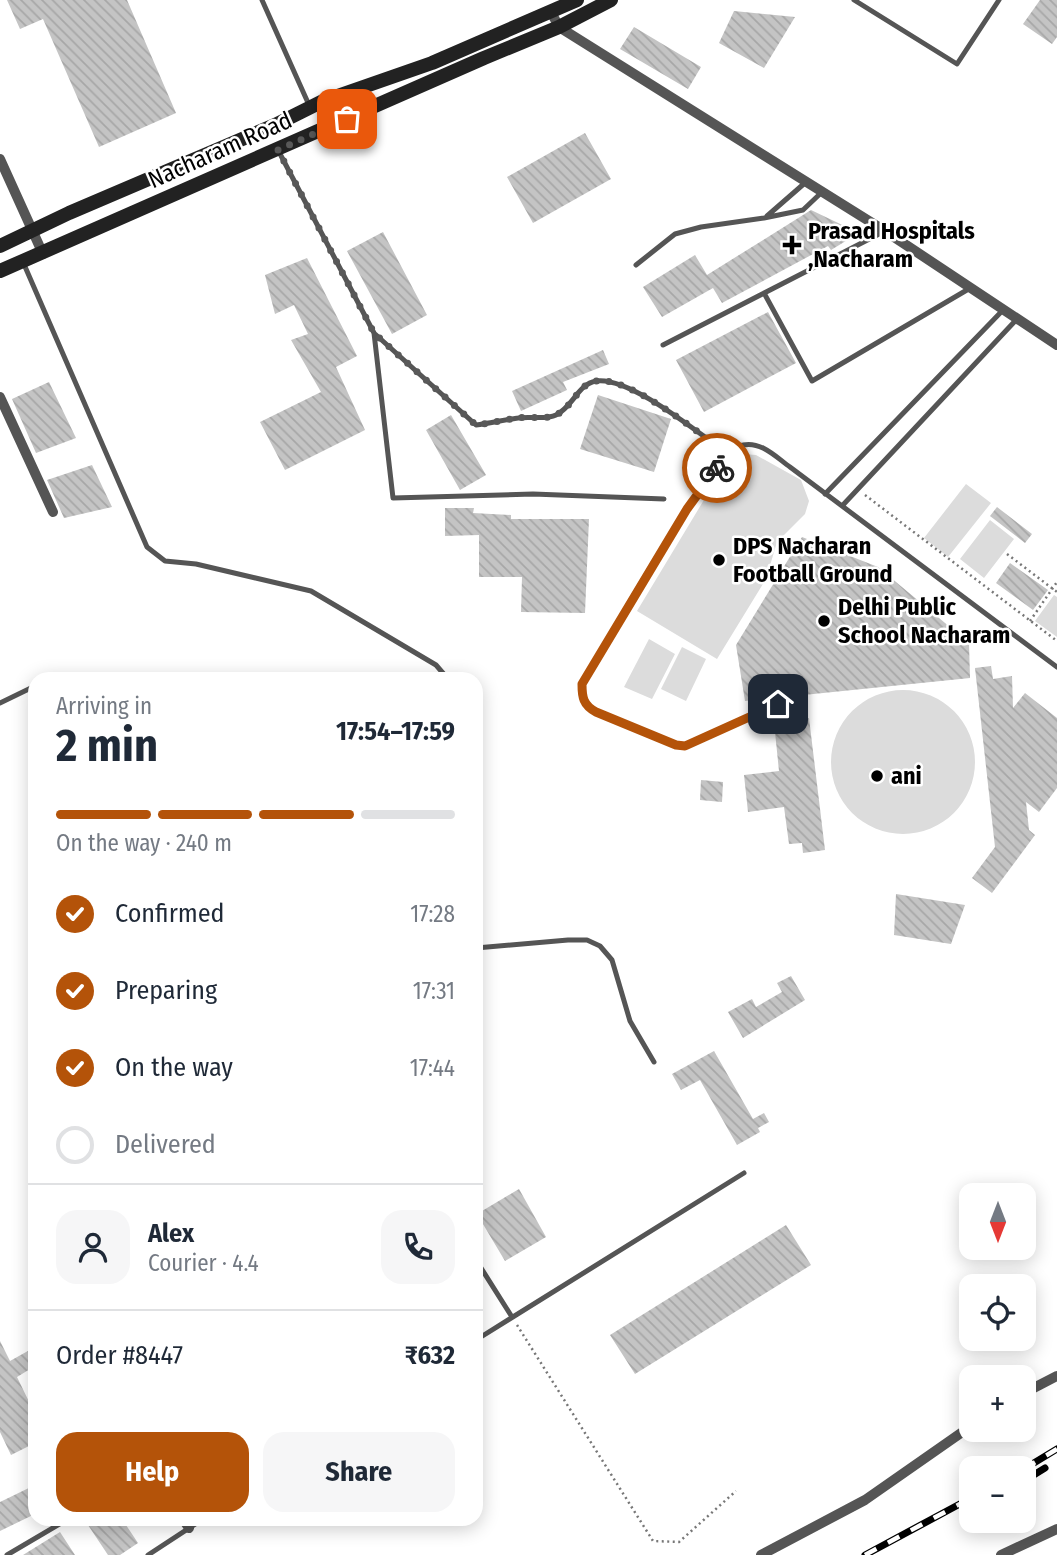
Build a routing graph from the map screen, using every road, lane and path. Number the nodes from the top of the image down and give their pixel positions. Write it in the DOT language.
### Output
graph roads {
  1 [pos="262,0"];
  2 [pos="577,0"];
  3 [pos="611,0"];
  4 [pos="854,0"];
  5 [pos="999,0"];
  6 [pos="557,7"];
  7 [pos="559,27"];
  8 [pos="310,108"];
  9 [pos="278,150"];
  10 [pos="0,159"];
  11 [pos="806,182"];
  12 [pos="822,192"];
  13 [pos="764,218"];
  14 [pos="33,231"];
  15 [pos="885,231"];
  16 [pos="1,244"];
  17 [pos="43,254"];
  18 [pos="23,262"];
  19 [pos="636,265"];
  20 [pos="0,271"];
  21 [pos="972,288"];
  22 [pos="764,293"];
  23 [pos="1003,310"];
  24 [pos="1016,320"];
  25 [pos="374,333"];
  26 [pos="663,345"];
  27 [pos="1057,345"];
  28 [pos="0,397"];
  29 [pos="727,453"];
  30 [pos="857,489"];
  31 [pos="825,494"];
  32 [pos="664,499"];
  33 [pos="842,506"];
  34 [pos="53,512"];
  35 [pos="1007,554"];
  36 [pos="1057,582"];
  37 [pos="1052,588"];
  38 [pos="1057,592"];
  39 [pos="1030,621"];
  40 [pos="1057,642"];
  41 [pos="1057,667"];
  42 [pos="442,672"];
  43 [pos="28,689"];
  44 [pos="0,703"];
  45 [pos="778,704"];
  46 [pos="483,947"];
  47 [pos="654,1062"];
  48 [pos="744,1172"];
  49 [pos="483,1271"];
  50 [pos="512,1317"];
  51 [pos="483,1336"];
  52 [pos="1057,1376"];
  53 [pos="1036,1387"];
  54 [pos="959,1434"];
  55 [pos="737,1491"];
  56 [pos="56,1526"];
  57 [pos="182,1526"];
  58 [pos="1057,1529"];
  59 [pos="7,1555"];
  60 [pos="148,1555"];
  61 [pos="761,1555"];
  62 [pos="1001,1555"];
  1 -- 8 [label="lane"];
  2 -- 6 [label="main road, Nacharam Road"];
  3 -- 7 [label="main road, Nacharam Road"];
  4 -- 5 [label="lane"];
  6 -- 7 [label="street"];
  6 -- 8 [label="main road, Nacharam Road"];
  7 -- 9 [label="main road, Nacharam Road"];
  7 -- 11 [label="street"];
  8 -- 14 [label="main road, Nacharam Road"];
  9 -- 17 [label="main road, Nacharam Road"];
  9 -- 25 [label="lane"];
  10 -- 14 [label="street"];
  11 -- 12 [label="street"];
  11 -- 13 [label="lane"];
  12 -- 13 [label="lane"];
  12 -- 15 [label="street"];
  13 -- 19 [label="lane"];
  14 -- 16 [label="main road, Nacharam Road"];
  14 -- 17 [label="street"];
  15 -- 21 [label="street"];
  15 -- 22 [label="lane"];
  17 -- 18 [label="main road, Nacharam Road"];
  18 -- 20 [label="main road, Nacharam Road"];
  18 -- 42 [label="lane"];
  21 -- 22 [label="lane"];
  21 -- 23 [label="street"];
  22 -- 26 [label="lane"];
  23 -- 24 [label="street"];
  23 -- 31 [label="lane"];
  24 -- 27 [label="street"];
  24 -- 30 [label="lane"];
  25 -- 29 [label="lane"];
  25 -- 32 [label="lane"];
  28 -- 34 [label="street"];
  29 -- 31 [label="lane"];
  29 -- 45 [label="lane"];
  30 -- 33 [label="lane"];
  30 -- 39 [label="path"];
  31 -- 33 [label="lane"];
  33 -- 41 [label="lane"];
  35 -- 37 [label="path"];
  36 -- 37 [label="path"];
  37 -- 38 [label="path"];
  37 -- 39 [label="path"];
  39 -- 40 [label="path"];
  43 -- 44 [label="lane"];
  46 -- 47 [label="lane"];
  48 -- 50 [label="lane"];
  49 -- 50 [label="lane"];
  50 -- 51 [label="lane"];
  50 -- 55 [label="path"];
  52 -- 53 [label="street"];
  54 -- 61 [label="street"];
  56 -- 59 [label="lane"];
  57 -- 60 [label="lane"];
  58 -- 62 [label="street"];
}
